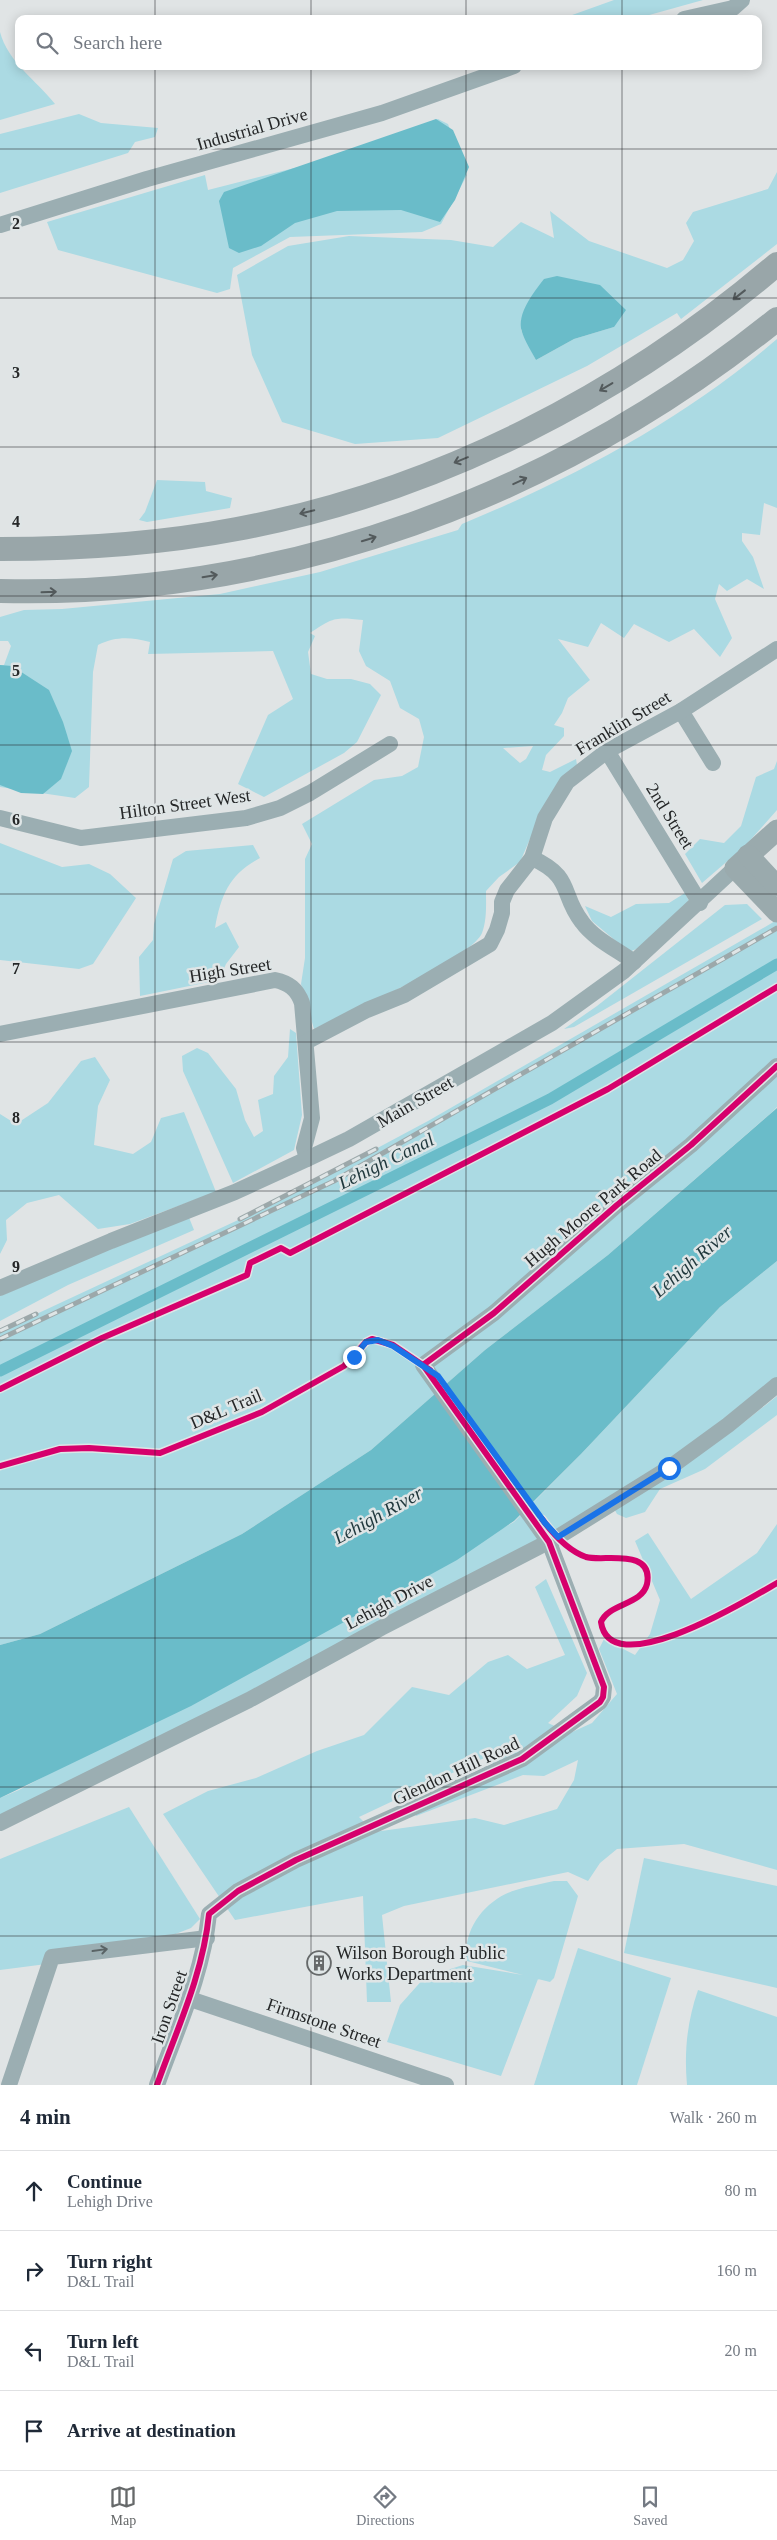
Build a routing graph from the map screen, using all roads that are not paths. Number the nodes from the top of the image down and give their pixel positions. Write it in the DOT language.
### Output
graph roads {
  1 [pos="742,0"];
  2 [pos="702,15"];
  3 [pos="503,70"];
  4 [pos="0,225"];
  5 [pos="777,264"];
  6 [pos="777,319"];
  7 [pos="0,549"];
  8 [pos="0,591"];
  9 [pos="777,649"];
  10 [pos="681,711"];
  11 [pos="390,744"];
  12 [pos="607,752"];
  13 [pos="713,764"];
  14 [pos="0,818"];
  15 [pos="777,830"];
  16 [pos="532,858"];
  17 [pos="741,862"];
  18 [pos="771,888"];
  19 [pos="700,902"];
  20 [pos="777,912"];
  21 [pos="634,962"];
  22 [pos="0,1034"];
  23 [pos="306,1042"];
  24 [pos="777,1066"];
  25 [pos="307,1159"];
  26 [pos="0,1288"];
  27 [pos="423,1365"];
  28 [pos="777,1385"];
  29 [pos="549,1542"];
  30 [pos="0,1823"];
  31 [pos="206,1938"];
  32 [pos="190,1999"];
  33 [pos="9,2085"];
  34 [pos="157,2085"];
  35 [pos="446,2085"];
  1 -- 2 [label="street"];
  3 -- 4 [label="street, Industrial Drive"];
  5 -- 7 [label="highway, one-way"];
  8 -- 6 [label="highway, one-way"];
  9 -- 10 [label="street, Franklin Street"];
  10 -- 12 [label="street, Franklin Street"];
  10 -- 13 [label="street"];
  11 -- 14 [label="street, Hilton Street West"];
  12 -- 16 [label="street, Franklin Street"];
  12 -- 19 [label="street, 2nd Street"];
  15 -- 17 [label="main road, Main Street"];
  16 -- 21 [label="street"];
  16 -- 23 [label="street, Franklin Street"];
  17 -- 18 [label="main road"];
  17 -- 19 [label="street, Main Street"];
  18 -- 20 [label="main road"];
  19 -- 21 [label="street, Main Street"];
  21 -- 25 [label="street, Main Street"];
  22 -- 23 [label="street, High Street"];
  23 -- 25 [label="street, High Street"];
  24 -- 27 [label="street, Hugh Moore Park Road"];
  25 -- 26 [label="street, Main Street"];
  27 -- 29 [label="street, Glendon Hill Road"];
  28 -- 29 [label="street, Lehigh Drive"];
  29 -- 30 [label="street, Lehigh Drive"];
  29 -- 31 [label="street, Glendon Hill Road"];
  31 -- 32 [label="street, Iron Street"];
  33 -- 31 [label="street, one-way"];
  32 -- 34 [label="street, Iron Street"];
  32 -- 35 [label="street, Firmstone Street"];
}
